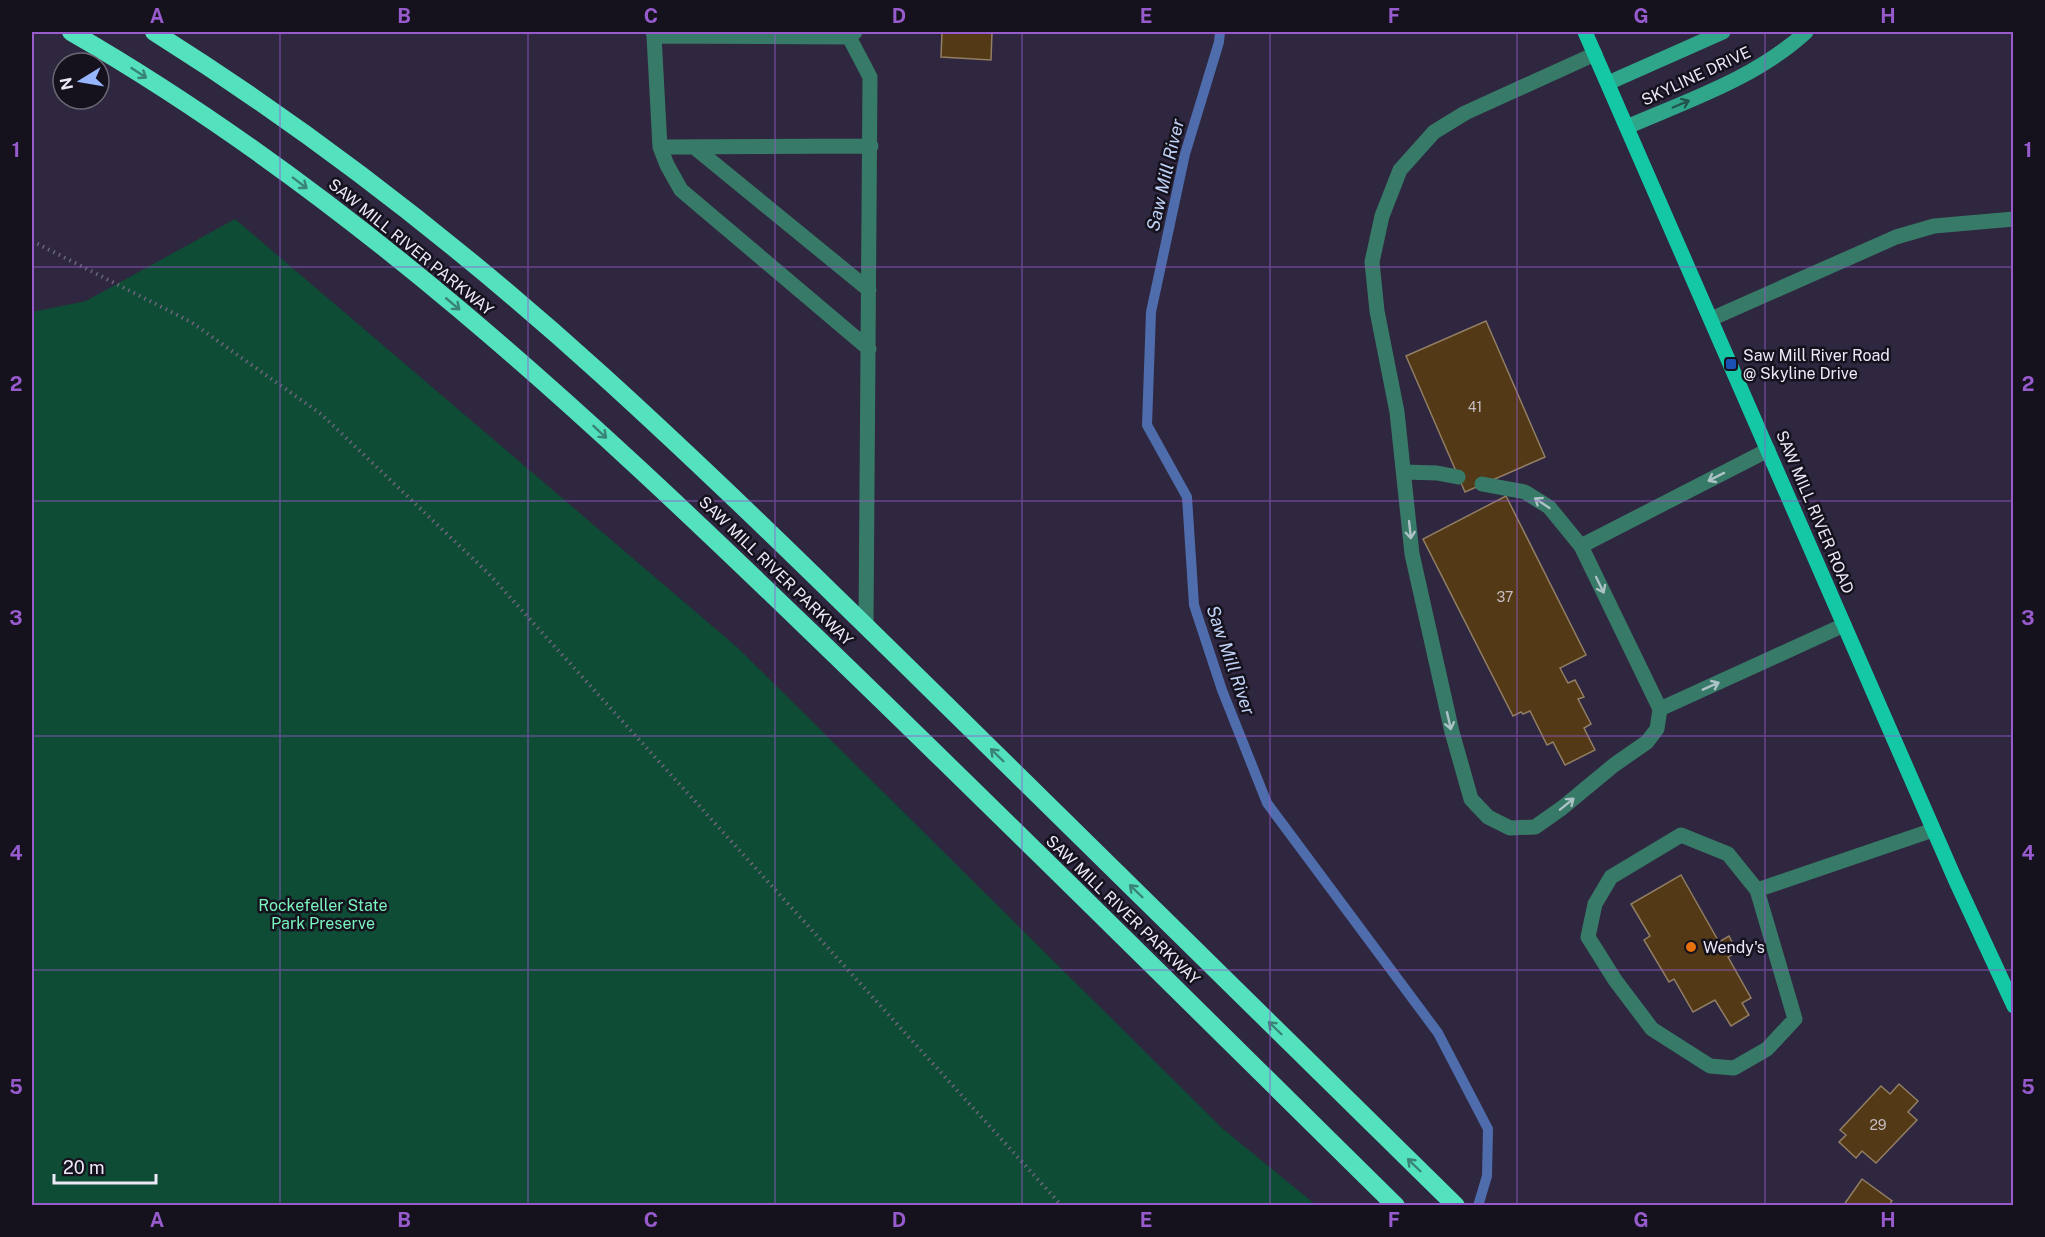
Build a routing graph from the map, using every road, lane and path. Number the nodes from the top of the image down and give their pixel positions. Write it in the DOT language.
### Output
graph roads {
  1 [pos="71,32"];
  2 [pos="154,32"];
  3 [pos="1585,32"];
  4 [pos="1723,32"];
  5 [pos="1806,32"];
  6 [pos="653,34"];
  7 [pos="852,34"];
  8 [pos="1595,54"];
  9 [pos="1608,83"];
  10 [pos="1627,127"];
  11 [pos="660,147"];
  12 [pos="694,147"];
  13 [pos="871,147"];
  14 [pos="2013,219"];
  15 [pos="32,241"];
  16 [pos="869,290"];
  17 [pos="1711,319"];
  18 [pos="869,349"];
  19 [pos="1768,450"];
  20 [pos="1404,472"];
  21 [pos="1458,477"];
  22 [pos="1482,484"];
  23 [pos="1581,546"];
  24 [pos="866,626"];
  25 [pos="1844,626"];
  26 [pos="1660,709"];
  27 [pos="1933,830"];
  28 [pos="1757,890"];
  29 [pos="2013,1005"];
  30 [pos="1062,1206"];
  31 [pos="1396,1206"];
  32 [pos="1456,1206"];
  1 -- 31 [label="highway, SAW MILL RIVER PARKWAY, one-way"];
  2 -- 24 [label="highway, SAW MILL RIVER PARKWAY"];
  3 -- 8 [label="main road, SAW MILL RIVER ROAD"];
  4 -- 9 [label="street, SKYLINE DRIVE"];
  10 -- 5 [label="street, SKYLINE DRIVE, one-way"];
  6 -- 7 [label="lane"];
  6 -- 11 [label="lane"];
  7 -- 13 [label="lane"];
  8 -- 9 [label="main road, SAW MILL RIVER ROAD"];
  8 -- 20 [label="lane"];
  9 -- 10 [label="main road, SAW MILL RIVER ROAD"];
  10 -- 17 [label="main road, SAW MILL RIVER ROAD"];
  11 -- 12 [label="lane"];
  11 -- 18 [label="lane"];
  12 -- 13 [label="lane"];
  12 -- 16 [label="lane"];
  13 -- 16 [label="lane"];
  14 -- 17 [label="lane"];
  15 -- 30 [label="path"];
  16 -- 18 [label="lane"];
  17 -- 19 [label="main road, SAW MILL RIVER ROAD"];
  18 -- 24 [label="lane"];
  19 -- 23 [label="lane, one-way"];
  19 -- 25 [label="main road, SAW MILL RIVER ROAD"];
  20 -- 21 [label="lane"];
  20 -- 26 [label="lane, one-way"];
  23 -- 22 [label="lane, one-way"];
  23 -- 26 [label="lane, one-way"];
  32 -- 24 [label="highway, SAW MILL RIVER PARKWAY, one-way"];
  26 -- 25 [label="lane, one-way"];
  25 -- 27 [label="main road, SAW MILL RIVER ROAD"];
  27 -- 28 [label="lane"];
  27 -- 29 [label="main road, SAW MILL RIVER ROAD"];
  28 -- 28 [label="lane"];
}
